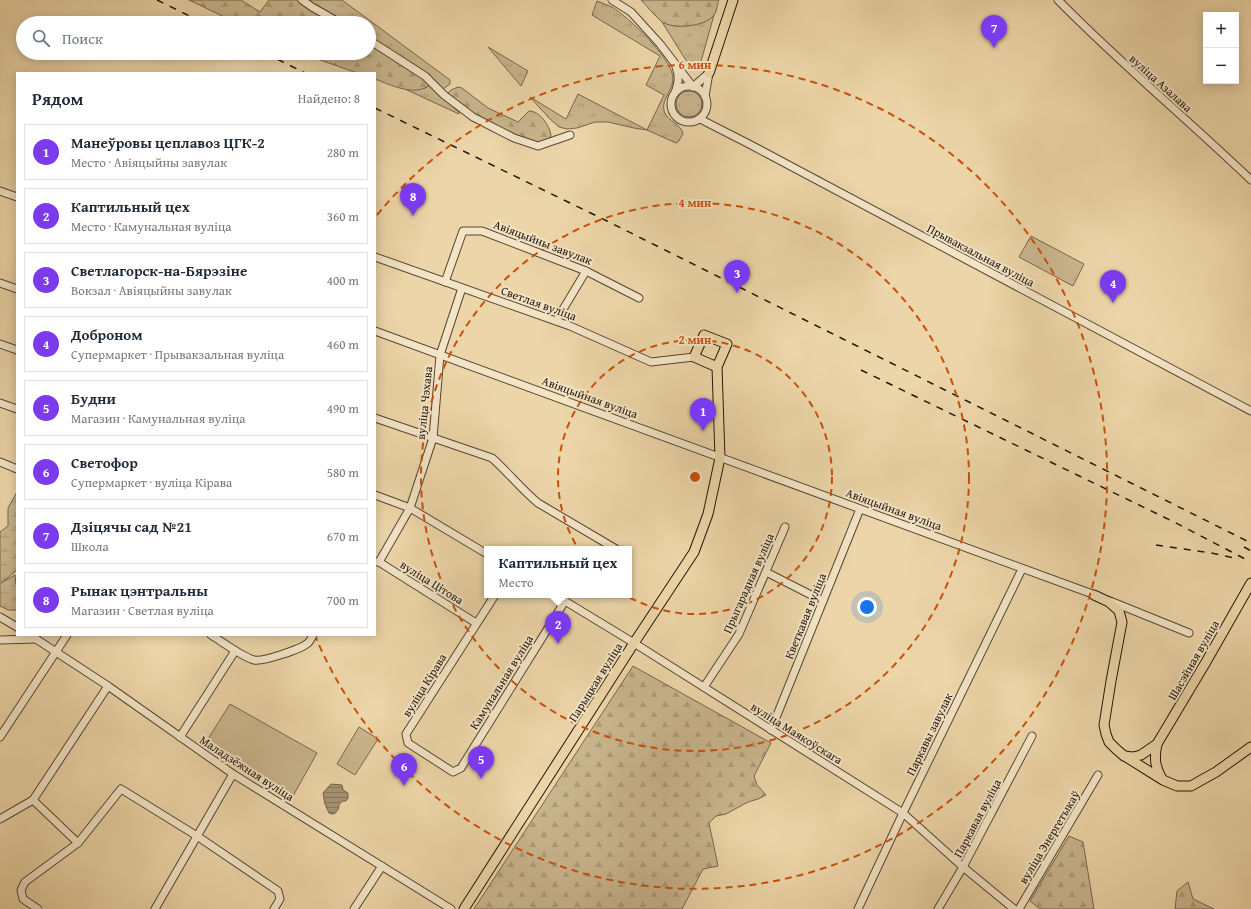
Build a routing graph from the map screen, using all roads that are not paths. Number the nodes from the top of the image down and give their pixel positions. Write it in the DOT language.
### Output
graph roads {
  1 [pos="302,0"];
  2 [pos="612,0"];
  3 [pos="732,0"];
  4 [pos="1058,0"];
  5 [pos="328,16"];
  6 [pos="376,45"];
  7 [pos="673,61"];
  8 [pos="709,73"];
  9 [pos="693,87"];
  10 [pos="675,93"];
  11 [pos="705,96"];
  12 [pos="700,119"];
  13 [pos="570,135"];
  14 [pos="1251,180"];
  15 [pos="0,191"];
  16 [pos="16,197"];
  17 [pos="376,257"];
  18 [pos="586,271"];
  19 [pos="445,282"];
  20 [pos="0,283"];
  21 [pos="462,288"];
  22 [pos="16,289"];
  23 [pos="639,298"];
  24 [pos="556,321"];
  25 [pos="376,331"];
  26 [pos="0,344"];
  27 [pos="16,350"];
  28 [pos="440,355"];
  29 [pos="694,357"];
  30 [pos="718,367"];
  31 [pos="0,403"];
  32 [pos="16,410"];
  33 [pos="1251,411"];
  34 [pos="376,418"];
  35 [pos="433,438"];
  36 [pos="720,458"];
  37 [pos="0,462"];
  38 [pos="16,469"];
  39 [pos="376,495"];
  40 [pos="410,508"];
  41 [pos="860,509"];
  42 [pos="785,526"];
  43 [pos="611,546"];
  44 [pos="484,552"];
  45 [pos="377,562"];
  46 [pos="1022,569"];
  47 [pos="766,572"];
  48 [pos="1250,585"];
  49 [pos="1094,595"];
  50 [pos="493,598"];
  51 [pos="560,598"];
  52 [pos="565,601"];
  53 [pos="823,601"];
  54 [pos="0,617"];
  55 [pos="476,623"];
  56 [pos="16,626"];
  57 [pos="1189,633"];
  58 [pos="66,636"];
  59 [pos="213,636"];
  60 [pos="312,636"];
  61 [pos="33,637"];
  62 [pos="0,640"];
  63 [pos="634,643"];
  64 [pos="236,651"];
  65 [pos="56,652"];
  66 [pos="108,686"];
  67 [pos="704,687"];
  68 [pos="772,730"];
  69 [pos="1032,736"];
  70 [pos="0,737"];
  71 [pos="180,737"];
  72 [pos="1157,744"];
  73 [pos="1251,747"];
  74 [pos="1122,756"];
  75 [pos="453,772"];
  76 [pos="233,774"];
  77 [pos="1098,775"];
  78 [pos="1163,780"];
  79 [pos="33,800"];
  80 [pos="903,813"];
  81 [pos="0,819"];
  82 [pos="197,836"];
  83 [pos="78,843"];
  84 [pos="382,866"];
  85 [pos="963,867"];
  86 [pos="38,909"];
  87 [pos="155,909"];
  88 [pos="274,909"];
  89 [pos="354,909"];
  90 [pos="451,909"];
  91 [pos="464,909"];
  92 [pos="858,909"];
  93 [pos="938,909"];
  94 [pos="1014,909"];
  95 [pos="1019,909"];
  1 -- 5 [label="street"];
  2 -- 7 [label="street"];
  3 -- 8 [label="main road"];
  4 -- 14 [label="street, вуліца Азалава"];
  6 -- 13 [label="street"];
  7 -- 9 [label="street"];
  7 -- 10 [label="street"];
  8 -- 9 [label="street"];
  8 -- 11 [label="street"];
  9 -- 10 [label="street"];
  9 -- 11 [label="street"];
  10 -- 12 [label="street"];
  11 -- 12 [label="street"];
  12 -- 33 [label="street, Прывакзальная вуліца"];
  15 -- 16 [label="street"];
  17 -- 19 [label="street, Светлая вуліца"];
  18 -- 19 [label="street, Авіяцыйны завулак"];
  18 -- 23 [label="street, Авіяцыйны завулак"];
  18 -- 24 [label="street"];
  19 -- 21 [label="street, Светлая вуліца"];
  20 -- 22 [label="street"];
  21 -- 24 [label="street, Светлая вуліца"];
  21 -- 28 [label="street, вуліца Чэхава"];
  24 -- 29 [label="street, Светлая вуліца"];
  25 -- 28 [label="street, Авіяцыйная вуліца"];
  26 -- 27 [label="street"];
  28 -- 35 [label="street, вуліца Чэхава"];
  28 -- 36 [label="street, Авіяцыйная вуліца"];
  29 -- 30 [label="main road, Светлая вуліца"];
  29 -- 30 [label="main road"];
  30 -- 36 [label="main road"];
  31 -- 32 [label="street"];
  34 -- 35 [label="street"];
  35 -- 40 [label="street, вуліца Чэхава"];
  35 -- 43 [label="street"];
  36 -- 41 [label="street, Авіяцыйная вуліца"];
  36 -- 63 [label="main road, Парыцкая вуліца"];
  37 -- 38 [label="street"];
  39 -- 40 [label="street"];
  40 -- 44 [label="street"];
  40 -- 45 [label="street, вуліца Чэхава"];
  41 -- 46 [label="street, Авіяцыйная вуліца"];
  41 -- 53 [label="street, Кветкавая вуліца"];
  42 -- 47 [label="street, Прыгарадная вуліца"];
  45 -- 55 [label="street, вуліца Цітова"];
  46 -- 49 [label="street, Авіяцыйная вуліца"];
  46 -- 80 [label="street, Паркавы завулак"];
  47 -- 53 [label="street"];
  47 -- 67 [label="street, Прыгарадная вуліца"];
  48 -- 72 [label="main road, Шасэйная вуліца"];
  49 -- 57 [label="street"];
  49 -- 74 [label="main road, Авіяцыйная вуліца"];
  50 -- 55 [label="street, вуліца Кірава"];
  51 -- 52 [label="street, вуліца Маякоўскага"];
  52 -- 63 [label="street, вуліца Маякоўскага"];
  52 -- 75 [label="street, Камунальная вуліца"];
  53 -- 68 [label="street, Кветкавая вуліца"];
  54 -- 56 [label="street"];
  55 -- 75 [label="street, вуліца Кірава"];
  58 -- 65 [label="street"];
  59 -- 64 [label="street"];
  60 -- 64 [label="street"];
  61 -- 62 [label="street"];
  61 -- 65 [label="street, Маладзёжная вуліца"];
  63 -- 67 [label="street, вуліца Маякоўскага"];
  63 -- 91 [label="main road, Парыцкая вуліца"];
  64 -- 71 [label="street"];
  65 -- 66 [label="street, Маладзёжная вуліца"];
  65 -- 70 [label="street"];
  66 -- 71 [label="street, Маладзёжная вуліца"];
  66 -- 79 [label="street"];
  67 -- 68 [label="street, вуліца Маякоўскага"];
  68 -- 80 [label="street, вуліца Маякоўскага"];
  69 -- 85 [label="street, Паркавая вуліца"];
  71 -- 76 [label="street, Маладзёжная вуліца"];
  72 -- 74 [label="main road"];
  72 -- 78 [label="main road"];
  73 -- 78 [label="main road, Авіяцыйная вуліца"];
  74 -- 78 [label="main road, Авіяцыйная вуліца"];
  76 -- 82 [label="street"];
  76 -- 84 [label="street, Маладзёжная вуліца"];
  77 -- 95 [label="street, вуліца Энергетыкаў"];
  79 -- 81 [label="street"];
  79 -- 83 [label="street"];
  80 -- 85 [label="street, вуліца Маякоўскага"];
  80 -- 92 [label="street, Паркавы завулак"];
  82 -- 83 [label="street"];
  82 -- 87 [label="street"];
  82 -- 88 [label="street"];
  83 -- 86 [label="street"];
  84 -- 89 [label="street"];
  84 -- 90 [label="street, Маладзёжная вуліца"];
  85 -- 93 [label="street, Паркавая вуліца"];
  85 -- 94 [label="street, вуліца Маякоўскага"];
}
